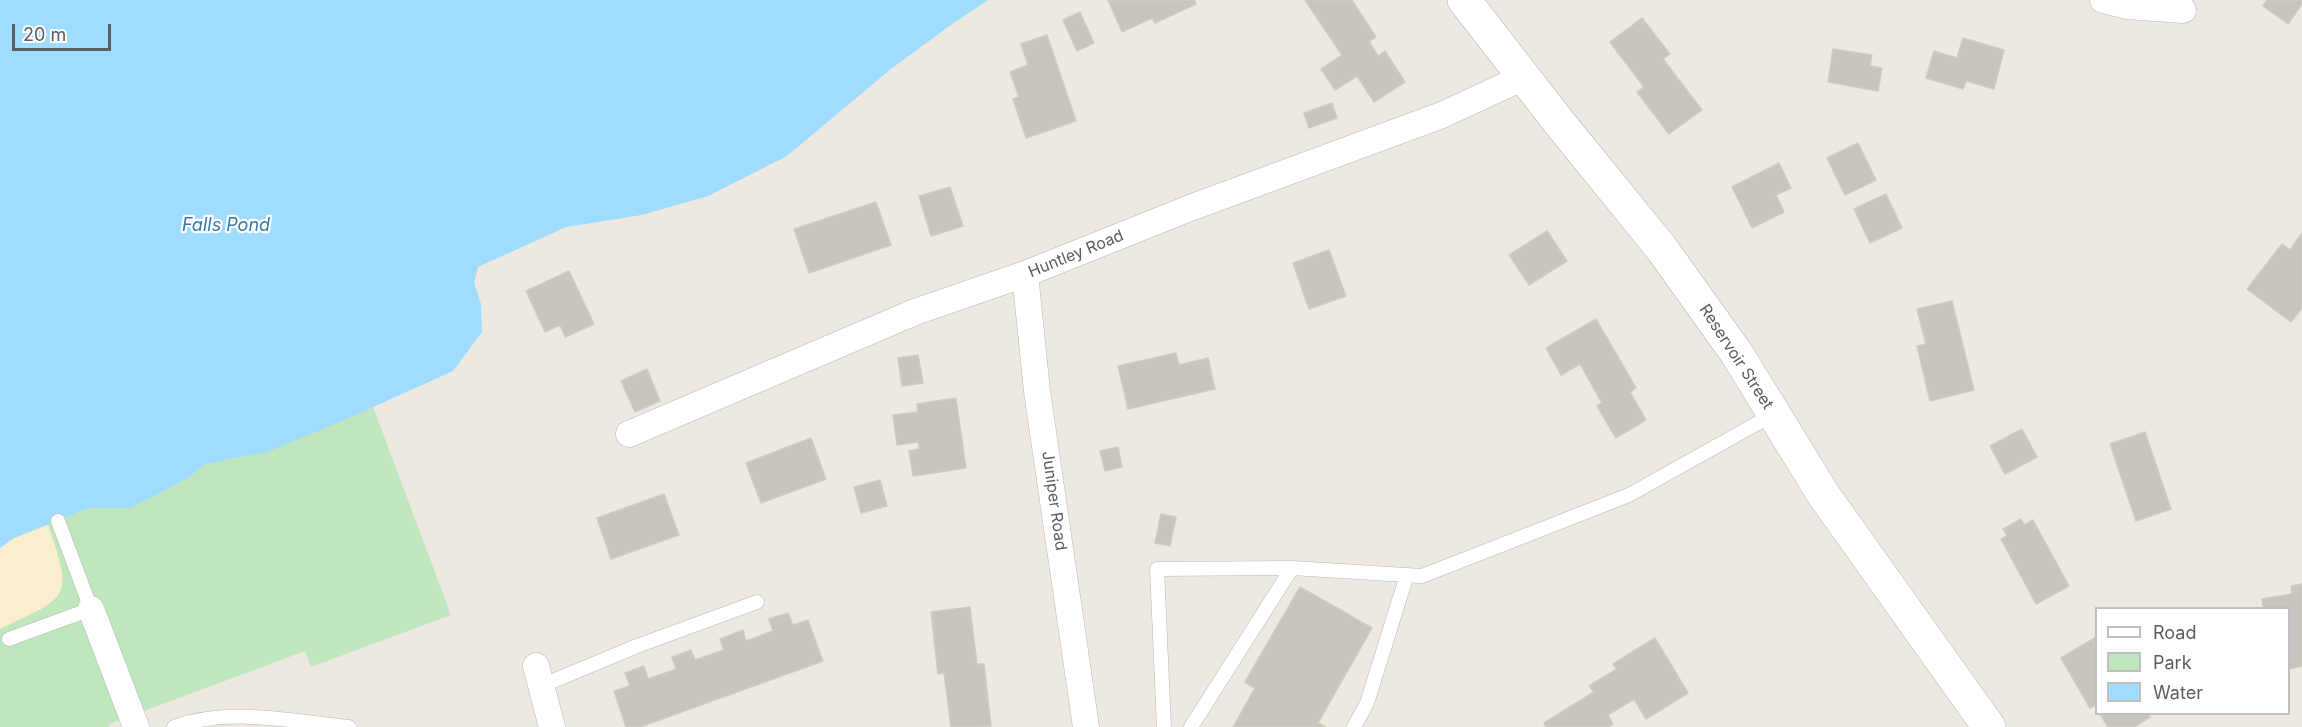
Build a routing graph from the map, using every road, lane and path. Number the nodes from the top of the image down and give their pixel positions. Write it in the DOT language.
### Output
graph roads {
  1 [pos="2103,0"];
  2 [pos="1466,1"];
  3 [pos="2182,10"];
  4 [pos="1524,77"];
  5 [pos="1025,274"];
  6 [pos="1774,414"];
  7 [pos="628,434"];
  8 [pos="58,521"];
  9 [pos="1292,568"];
  10 [pos="1407,575"];
  11 [pos="757,602"];
  12 [pos="91,609"];
  13 [pos="9,639"];
  14 [pos="539,676"];
  15 [pos="136,727"];
  16 [pos="174,727"];
  17 [pos="349,727"];
  18 [pos="552,727"];
  19 [pos="1086,727"];
  20 [pos="1164,727"];
  21 [pos="1191,727"];
  22 [pos="1354,727"];
  23 [pos="1989,727"];
  1 -- 3 [label="street"];
  2 -- 4 [label="street, Reservoir Street"];
  4 -- 5 [label="street, Huntley Road"];
  4 -- 6 [label="street, Reservoir Street"];
  5 -- 7 [label="street, Huntley Road"];
  5 -- 19 [label="street, Juniper Road"];
  6 -- 10 [label="lane"];
  6 -- 23 [label="street, Reservoir Street"];
  8 -- 12 [label="lane"];
  9 -- 10 [label="lane"];
  9 -- 20 [label="lane"];
  9 -- 21 [label="lane"];
  10 -- 22 [label="lane"];
  11 -- 14 [label="lane"];
  12 -- 13 [label="lane"];
  12 -- 15 [label="street"];
  14 -- 18 [label="street"];
  16 -- 17 [label="lane"];
}
